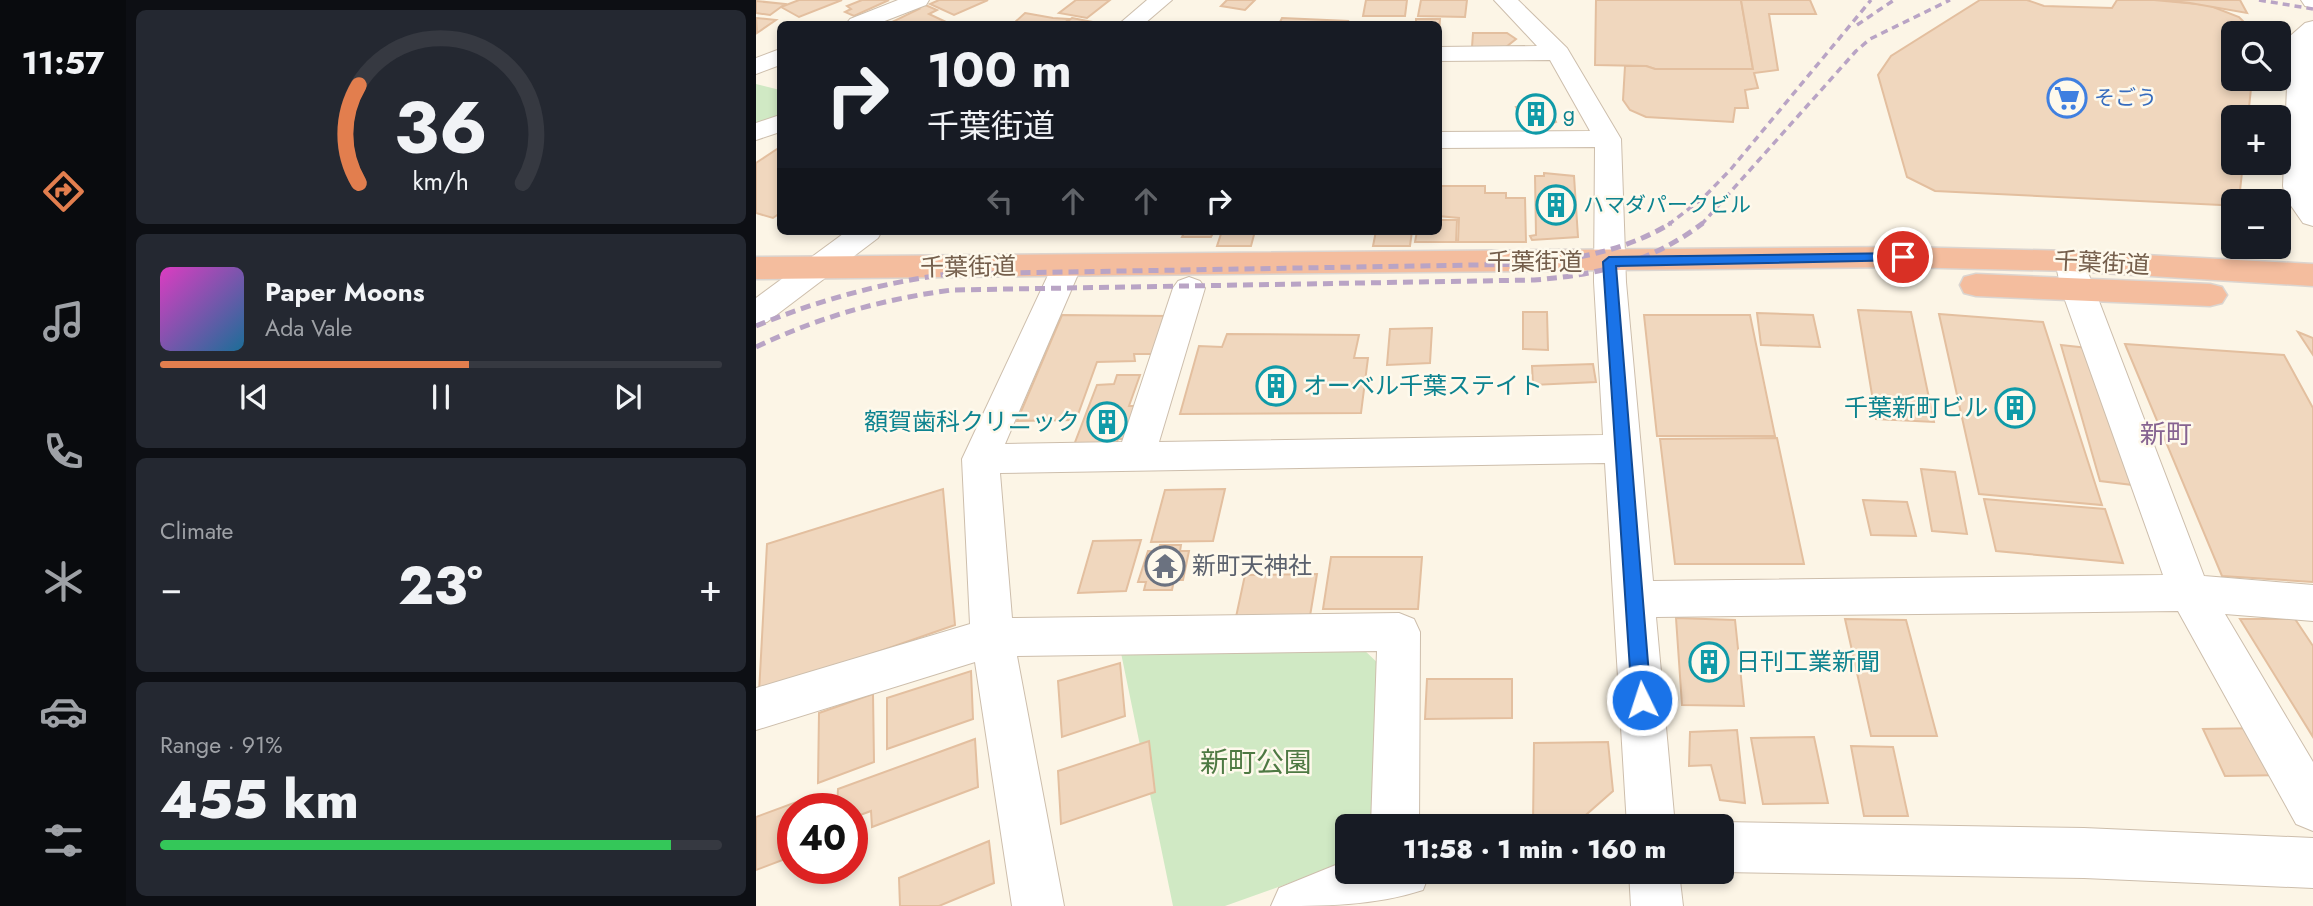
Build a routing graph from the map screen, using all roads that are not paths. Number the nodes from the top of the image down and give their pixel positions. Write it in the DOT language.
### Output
graph roads {
  1 [pos="918,0"];
  2 [pos="1161,0"];
  3 [pos="1505,0"];
  4 [pos="866,21"];
  5 [pos="1134,21"];
  6 [pos="2313,28"];
  7 [pos="1558,53"];
  8 [pos="1442,54"];
  9 [pos="777,58"];
  10 [pos="756,67"];
  11 [pos="756,78"];
  12 [pos="777,84"];
  13 [pos="777,124"];
  14 [pos="756,132"];
  15 [pos="1608,139"];
  16 [pos="1442,140"];
  17 [pos="2313,217"];
  18 [pos="862,235"];
  19 [pos="756,268"];
  20 [pos="818,268"];
  21 [pos="1610,272"];
  22 [pos="2074,275"];
  23 [pos="2313,275"];
  24 [pos="1063,277"];
  25 [pos="756,288"];
  26 [pos="792,288"];
  27 [pos="1189,288"];
  28 [pos="2313,300"];
  29 [pos="756,314"];
  30 [pos="1623,449"];
  31 [pos="1136,457"];
  32 [pos="980,459"];
  33 [pos="2190,593"];
  34 [pos="1634,599"];
  35 [pos="2313,603"];
  36 [pos="992,637"];
  37 [pos="756,709"];
  38 [pos="2313,807"];
  39 [pos="1395,814"];
  40 [pos="1650,814"];
  41 [pos="1734,847"];
  42 [pos="2313,863"];
  43 [pos="1352,884"];
  44 [pos="1655,884"];
  45 [pos="1038,906"];
  46 [pos="1297,906"];
  47 [pos="1657,906"];
  1 -- 4 [label="street"];
  2 -- 5 [label="street"];
  3 -- 7 [label="street"];
  6 -- 17 [label="street"];
  7 -- 8 [label="street"];
  7 -- 15 [label="street"];
  9 -- 10 [label="street"];
  11 -- 12 [label="street"];
  13 -- 14 [label="street"];
  15 -- 16 [label="street"];
  15 -- 21 [label="street"];
  18 -- 20 [label="street"];
  19 -- 20 [label="highway, 千葉街道"];
  20 -- 24 [label="highway, 千葉街道"];
  20 -- 26 [label="street"];
  21 -- 22 [label="highway, 千葉街道"];
  21 -- 24 [label="highway, 千葉街道"];
  21 -- 27 [label="highway, 千葉街道"];
  21 -- 30 [label="street"];
  22 -- 23 [label="highway, 千葉街道"];
  22 -- 28 [label="highway, 千葉街道"];
  22 -- 33 [label="street"];
  24 -- 26 [label="highway, 千葉街道"];
  24 -- 27 [label="highway, 千葉街道"];
  24 -- 32 [label="street"];
  25 -- 26 [label="highway, 千葉街道"];
  26 -- 29 [label="street"];
  27 -- 31 [label="street"];
  30 -- 31 [label="street"];
  30 -- 34 [label="street"];
  31 -- 32 [label="street"];
  32 -- 36 [label="street"];
  33 -- 34 [label="street"];
  33 -- 35 [label="street"];
  33 -- 38 [label="street"];
  34 -- 40 [label="street"];
  36 -- 37 [label="street"];
  36 -- 39 [label="street"];
  36 -- 45 [label="street"];
  41 -- 42 [label="street"];
  43 -- 46 [label="street"];
  44 -- 47 [label="street"];
}
